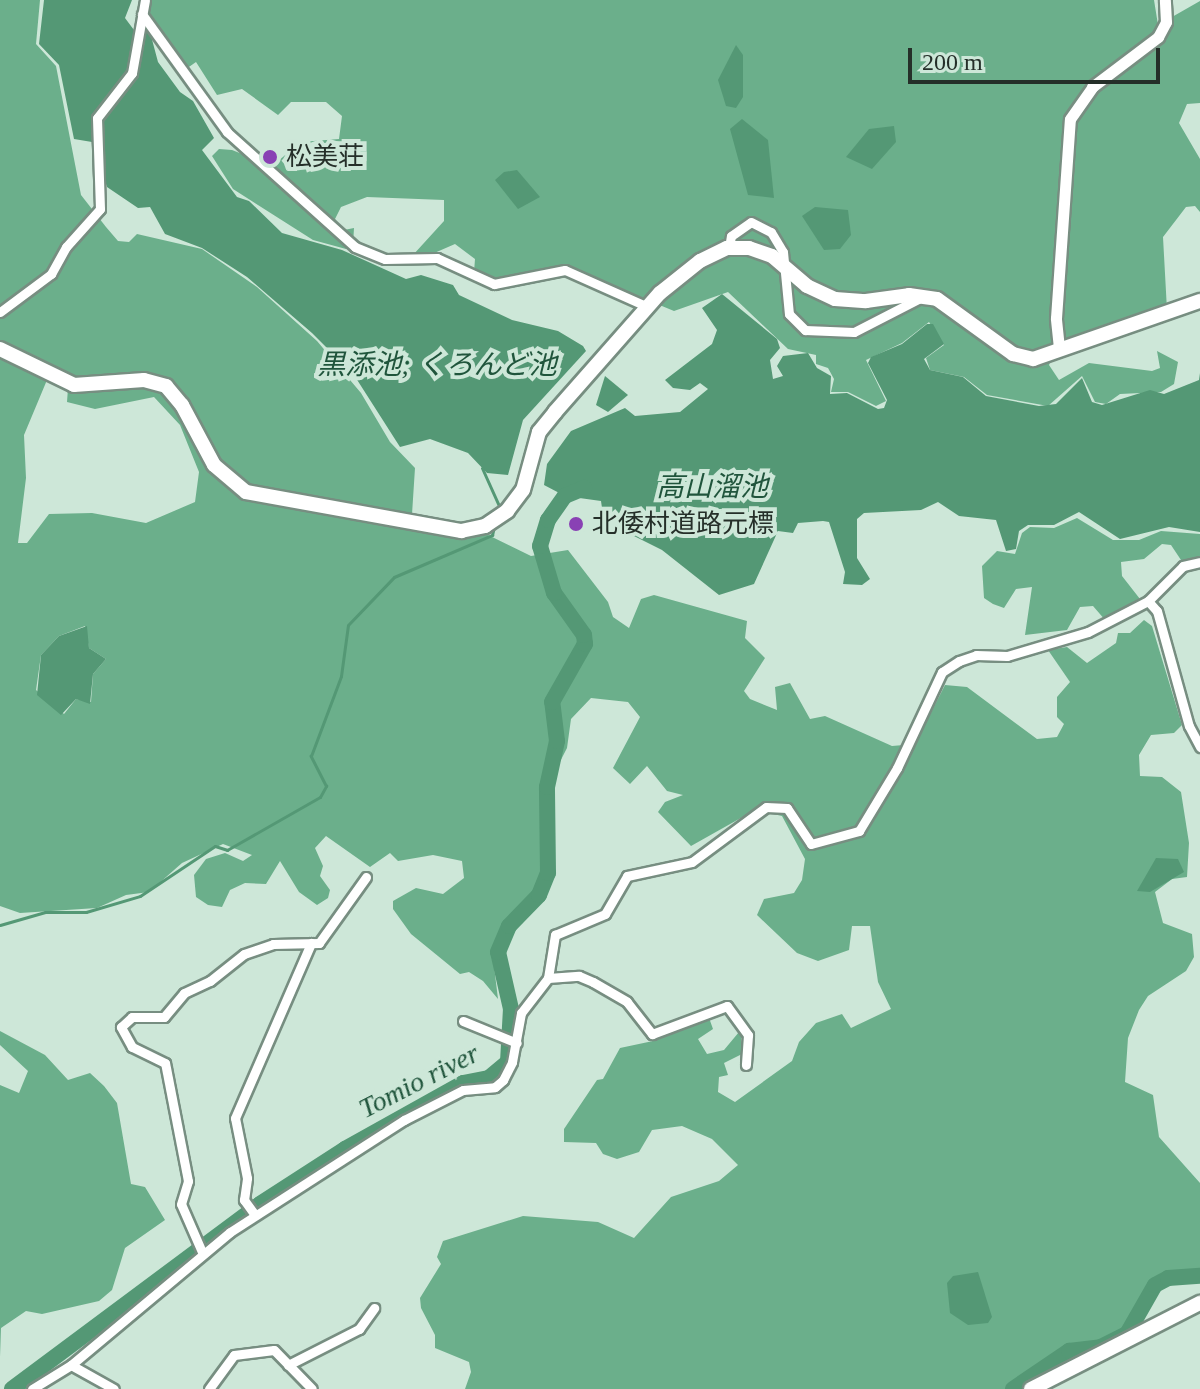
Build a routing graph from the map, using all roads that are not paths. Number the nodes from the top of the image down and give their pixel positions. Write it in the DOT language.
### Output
graph roads {
  1 [pos="145,0"];
  2 [pos="1165,0"];
  3 [pos="141,20"];
  4 [pos="729,248"];
  5 [pos="785,266"];
  6 [pos="923,295"];
  7 [pos="1200,301"];
  8 [pos="648,307"];
  9 [pos="0,312"];
  10 [pos="1059,348"];
  11 [pos="0,349"];
  12 [pos="1200,562"];
  13 [pos="1148,601"];
  14 [pos="1200,747"];
  15 [pos="366,877"];
  16 [pos="311,943"];
  17 [pos="548,978"];
  18 [pos="463,1021"];
  19 [pos="517,1043"];
  20 [pos="746,1065"];
  21 [pos="252,1211"];
  22 [pos="202,1252"];
  23 [pos="1200,1303"];
  24 [pos="374,1308"];
  25 [pos="71,1365"];
  26 [pos="288,1365"];
  27 [pos="32,1389"];
  28 [pos="114,1389"];
  29 [pos="209,1389"];
  30 [pos="312,1389"];
  31 [pos="1031,1389"];
  1 -- 3 [label="street"];
  2 -- 10 [label="street"];
  3 -- 8 [label="street"];
  3 -- 9 [label="street"];
  4 -- 5 [label="main road"];
  4 -- 5 [label="street"];
  4 -- 8 [label="main road"];
  5 -- 6 [label="main road"];
  5 -- 6 [label="street"];
  6 -- 10 [label="main road"];
  7 -- 10 [label="main road"];
  8 -- 11 [label="main road"];
  12 -- 13 [label="street"];
  13 -- 14 [label="street"];
  13 -- 17 [label="street"];
  15 -- 16 [label="street"];
  16 -- 21 [label="street"];
  16 -- 22 [label="street"];
  17 -- 19 [label="street"];
  17 -- 20 [label="street"];
  18 -- 19 [label="street"];
  19 -- 21 [label="street"];
  21 -- 22 [label="street"];
  22 -- 25 [label="street"];
  23 -- 31 [label="main road"];
  24 -- 26 [label="street"];
  25 -- 27 [label="street"];
  25 -- 28 [label="street"];
  26 -- 29 [label="street"];
  26 -- 30 [label="street"];
}
